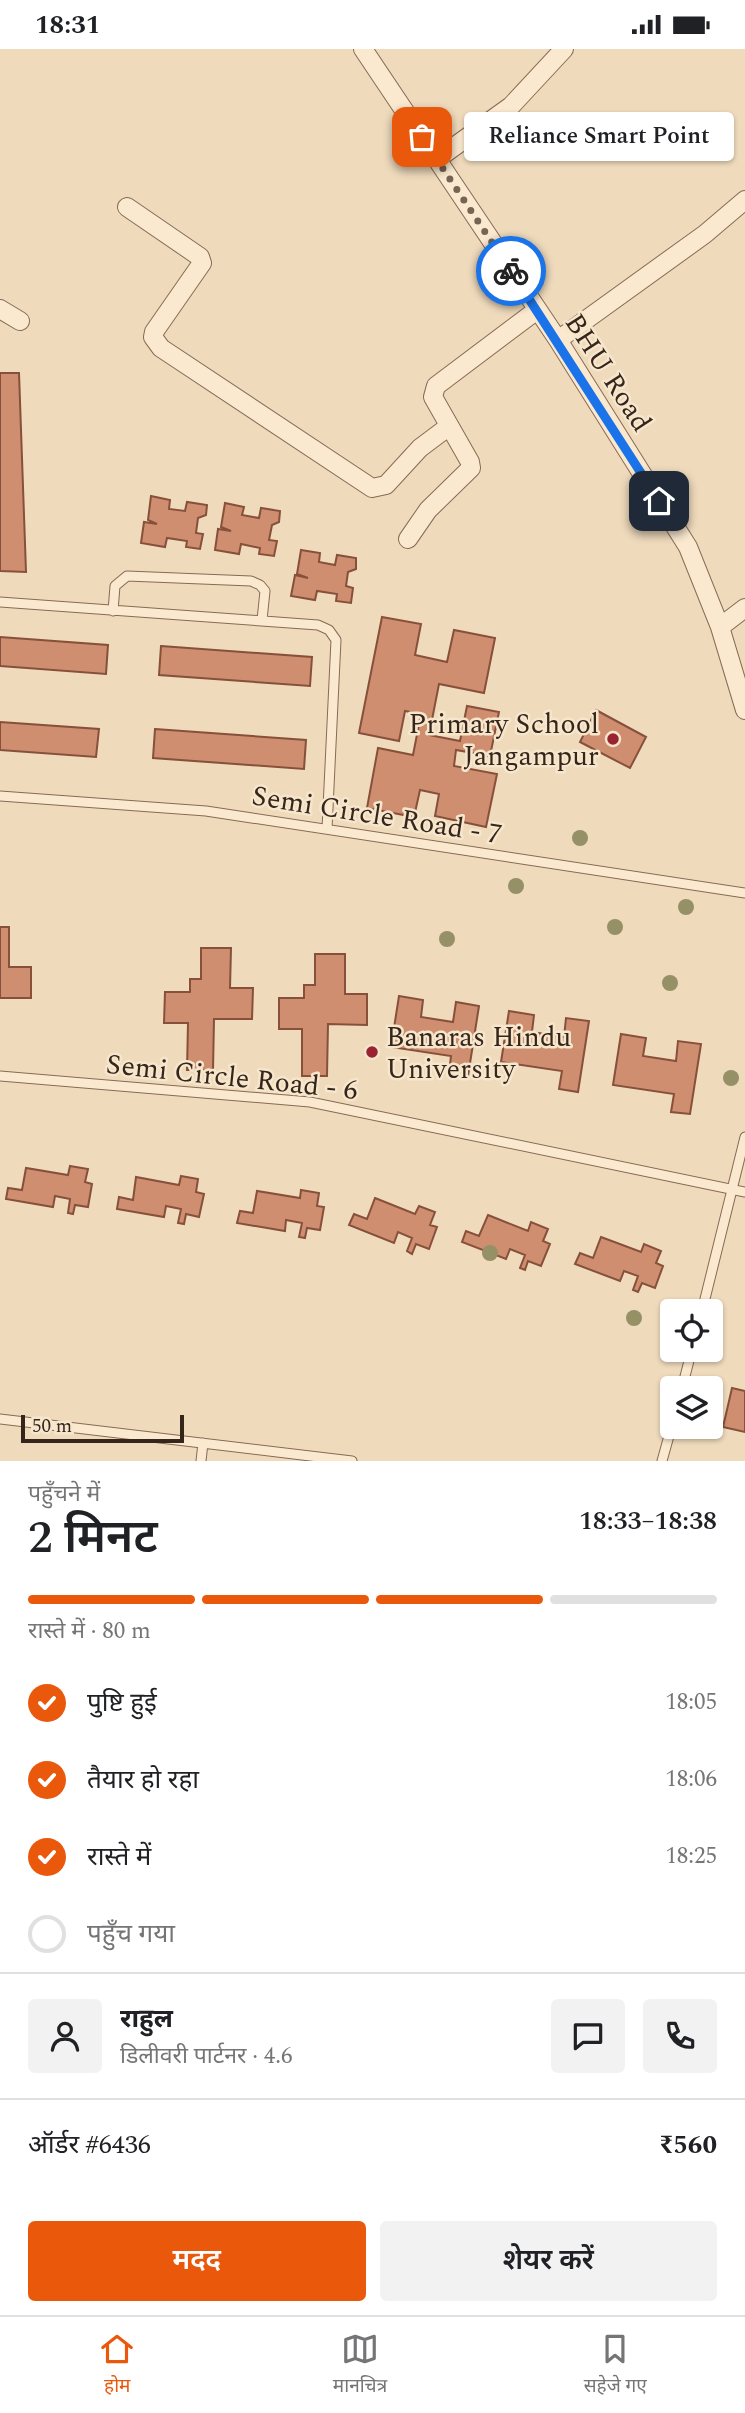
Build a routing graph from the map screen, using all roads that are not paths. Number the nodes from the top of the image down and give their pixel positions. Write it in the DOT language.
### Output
graph roads {
  1 [pos="363,49"];
  2 [pos="565,49"];
  3 [pos="437,159"];
  4 [pos="745,200"];
  5 [pos="127,207"];
  6 [pos="0,309"];
  7 [pos="537,310"];
  8 [pos="20,321"];
  9 [pos="558,340"];
  10 [pos="448,427"];
  11 [pos="408,539"];
  12 [pos="0,602"];
  13 [pos="745,608"];
  14 [pos="113,611"];
  15 [pos="262,620"];
  16 [pos="720,627"];
  17 [pos="745,710"];
  18 [pos="0,796"];
  19 [pos="327,829"];
  20 [pos="745,893"];
  21 [pos="0,1076"];
  22 [pos="745,1137"];
  23 [pos="734,1189"];
  24 [pos="745,1192"];
  25 [pos="705,1299"];
  26 [pos="0,1419"];
  27 [pos="668,1439"];
  28 [pos="203,1443"];
  29 [pos="201,1461"];
  30 [pos="352,1461"];
  31 [pos="662,1461"];
  1 -- 3 [label="street, BHU Road"];
  2 -- 3 [label="street"];
  3 -- 7 [label="street, BHU Road"];
  4 -- 9 [label="street"];
  5 -- 10 [label="street"];
  6 -- 8 [label="street"];
  7 -- 9 [label="street, BHU Road"];
  7 -- 10 [label="street"];
  9 -- 16 [label="street, BHU Road"];
  10 -- 11 [label="street"];
  12 -- 14 [label="lane"];
  13 -- 16 [label="street"];
  14 -- 15 [label="lane"];
  14 -- 15 [label="lane"];
  15 -- 19 [label="lane"];
  16 -- 17 [label="street, BHU Road"];
  18 -- 19 [label="lane, Semi Circle Road - 7"];
  19 -- 20 [label="lane, Semi Circle Road - 7"];
  21 -- 23 [label="lane, Semi Circle Road - 6"];
  22 -- 23 [label="lane"];
  23 -- 24 [label="lane, Semi Circle Road - 6"];
  23 -- 25 [label="lane"];
  26 -- 28 [label="lane"];
  27 -- 31 [label="lane"];
  28 -- 29 [label="lane"];
  28 -- 30 [label="lane"];
}
